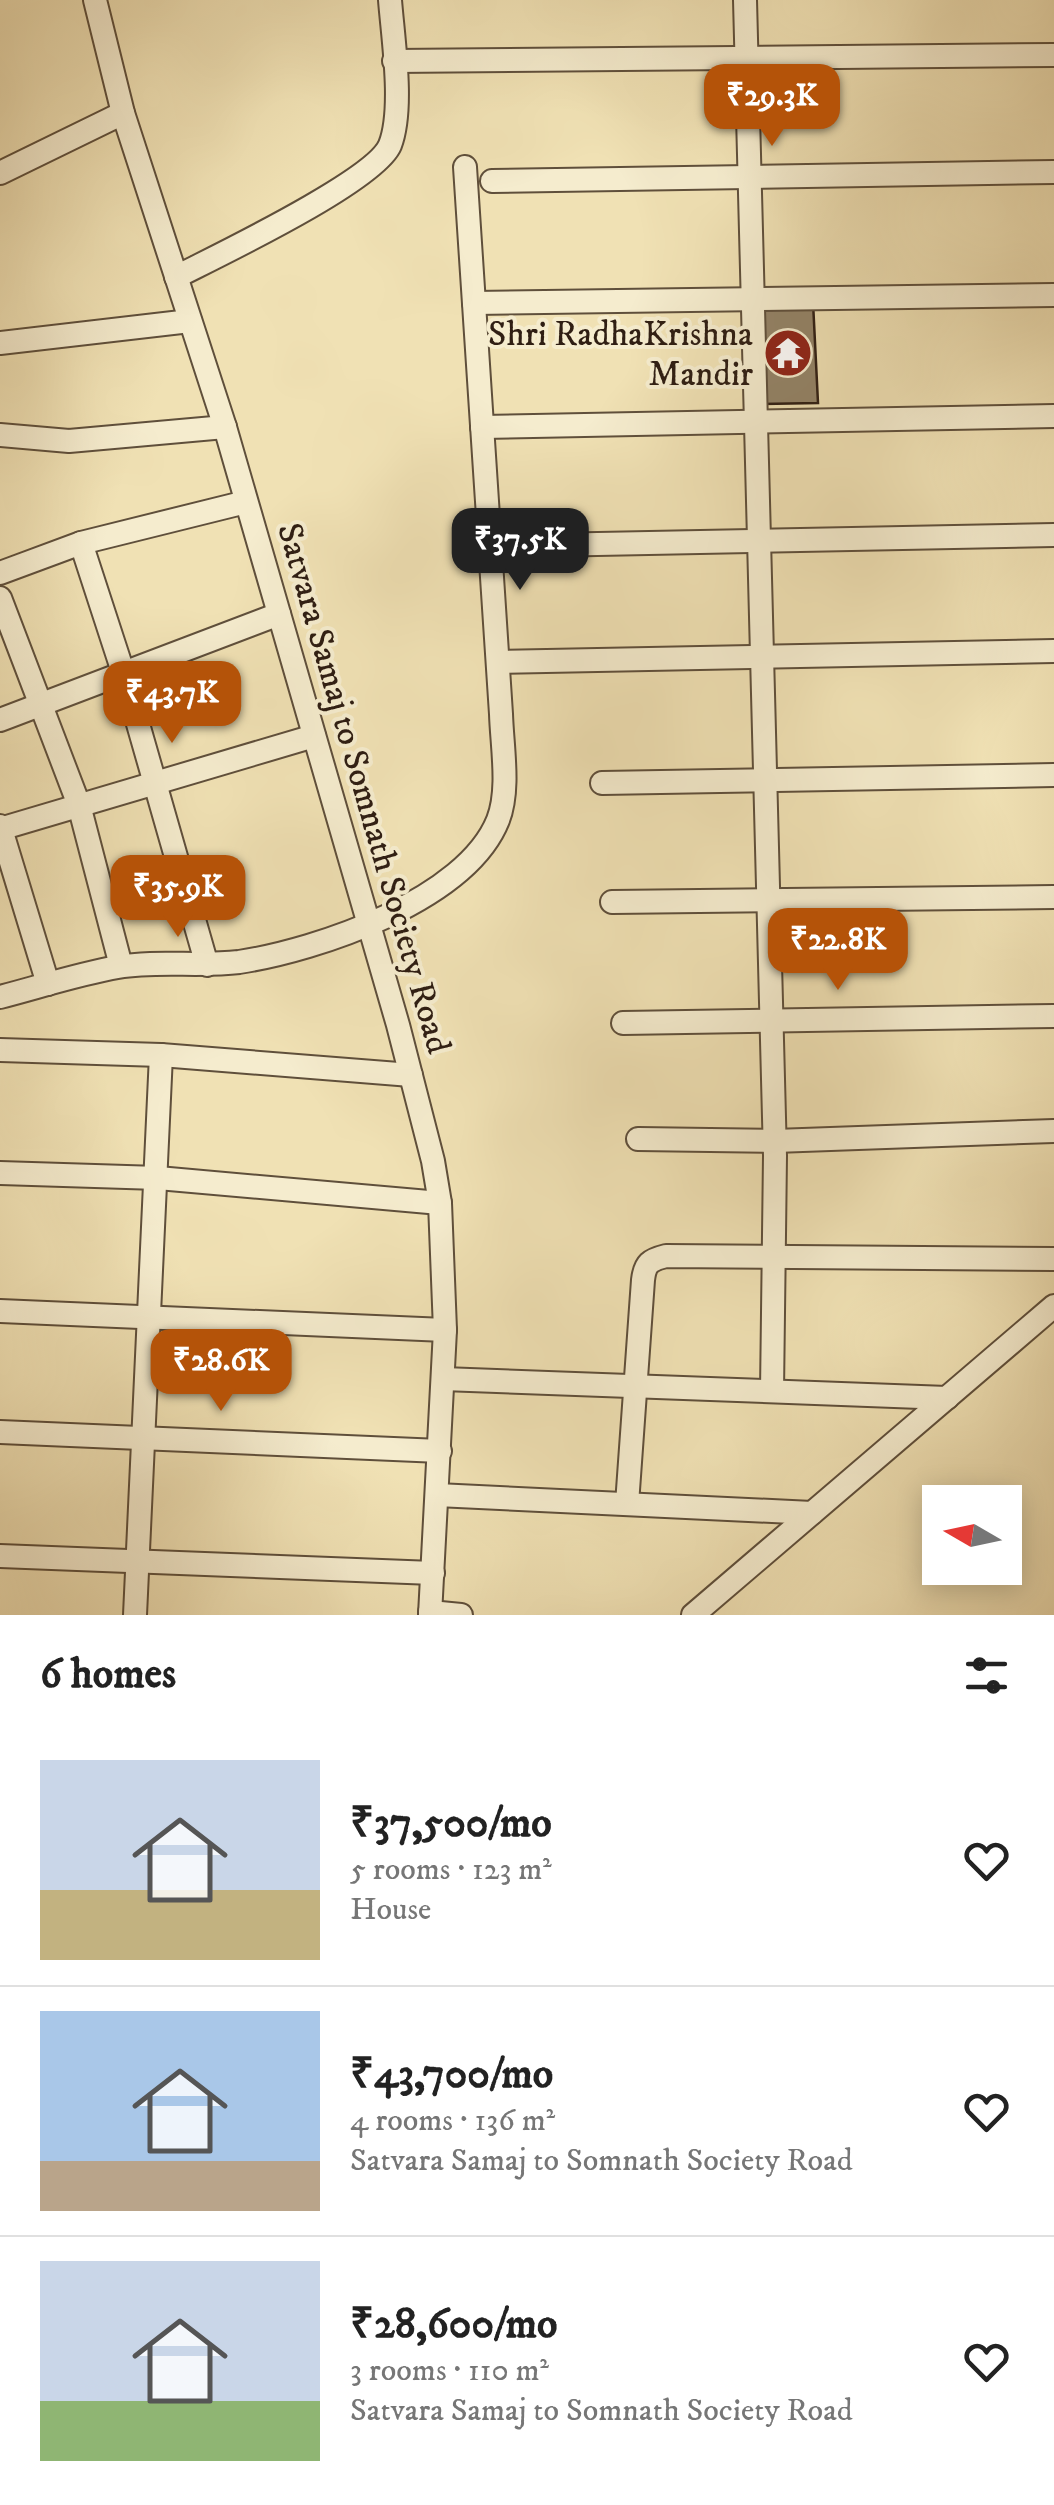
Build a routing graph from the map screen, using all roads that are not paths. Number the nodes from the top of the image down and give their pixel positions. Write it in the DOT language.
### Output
graph roads {
  1 [pos="95,0"];
  2 [pos="390,0"];
  3 [pos="745,0"];
  4 [pos="1054,55"];
  5 [pos="747,57"];
  6 [pos="394,61"];
  7 [pos="124,113"];
  8 [pos="465,167"];
  9 [pos="0,172"];
  10 [pos="1054,172"];
  11 [pos="751,175"];
  12 [pos="492,182"];
  13 [pos="176,278"];
  14 [pos="1054,295"];
  15 [pos="754,297"];
  16 [pos="474,303"];
  17 [pos="190,321"];
  18 [pos="0,343"];
  19 [pos="1054,416"];
  20 [pos="757,421"];
  21 [pos="225,427"];
  22 [pos="482,427"];
  23 [pos="0,435"];
  24 [pos="246,502"];
  25 [pos="1054,535"];
  26 [pos="760,542"];
  27 [pos="82,544"];
  28 [pos="490,546"];
  29 [pos="0,572"];
  30 [pos="0,598"];
  31 [pos="278,614"];
  32 [pos="1054,651"];
  33 [pos="763,656"];
  34 [pos="498,662"];
  35 [pos="124,675"];
  36 [pos="41,705"];
  37 [pos="0,720"];
  38 [pos="314,736"];
  39 [pos="1054,775"];
  40 [pos="766,781"];
  41 [pos="155,783"];
  42 [pos="602,783"];
  43 [pos="78,805"];
  44 [pos="0,828"];
  45 [pos="1054,897"];
  46 [pos="769,900"];
  47 [pos="612,902"];
  48 [pos="369,925"];
  49 [pos="207,965"];
  50 [pos="121,966"];
  51 [pos="48,984"];
  52 [pos="0,997"];
  53 [pos="1054,1016"];
  54 [pos="772,1020"];
  55 [pos="624,1023"];
  56 [pos="0,1050"];
  57 [pos="161,1055"];
  58 [pos="411,1075"];
  59 [pos="1054,1131"];
  60 [pos="638,1139"];
  61 [pos="775,1141"];
  62 [pos="0,1173"];
  63 [pos="158,1178"];
  64 [pos="440,1203"];
  65 [pos="1054,1259"];
  66 [pos="774,1260"];
  67 [pos="1054,1306"];
  68 [pos="0,1312"];
  69 [pos="149,1317"];
  70 [pos="445,1330"];
  71 [pos="444,1379"];
  72 [pos="635,1386"];
  73 [pos="772,1391"];
  74 [pos="947,1398"];
  75 [pos="0,1432"];
  76 [pos="143,1437"];
  77 [pos="440,1451"];
  78 [pos="437,1495"];
  79 [pos="626,1504"];
  80 [pos="812,1513"];
  81 [pos="0,1556"];
  82 [pos="137,1562"];
  83 [pos="432,1573"];
  84 [pos="430,1614"];
  85 [pos="135,1615"];
  86 [pos="461,1615"];
  87 [pos="692,1615"];
  1 -- 7 [label="street, Satvara Samaj to Somnath Society Road"];
  2 -- 6 [label="street"];
  3 -- 5 [label="street"];
  4 -- 5 [label="street"];
  5 -- 6 [label="street"];
  5 -- 11 [label="street"];
  6 -- 13 [label="street"];
  7 -- 9 [label="street"];
  7 -- 13 [label="street, Satvara Samaj to Somnath Society Road"];
  8 -- 16 [label="street"];
  10 -- 11 [label="street"];
  11 -- 12 [label="street"];
  11 -- 15 [label="street"];
  13 -- 17 [label="street, Satvara Samaj to Somnath Society Road"];
  14 -- 15 [label="street"];
  15 -- 16 [label="street"];
  15 -- 20 [label="street"];
  16 -- 22 [label="street"];
  17 -- 18 [label="street"];
  17 -- 21 [label="street, Satvara Samaj to Somnath Society Road"];
  19 -- 20 [label="street"];
  20 -- 22 [label="street"];
  20 -- 26 [label="street"];
  21 -- 23 [label="street"];
  21 -- 24 [label="street, Satvara Samaj to Somnath Society Road"];
  22 -- 28 [label="street"];
  24 -- 27 [label="street"];
  24 -- 31 [label="street, Satvara Samaj to Somnath Society Road"];
  25 -- 26 [label="street"];
  26 -- 28 [label="street"];
  26 -- 33 [label="street"];
  27 -- 29 [label="street"];
  27 -- 35 [label="street"];
  28 -- 34 [label="street"];
  30 -- 36 [label="street"];
  31 -- 35 [label="street"];
  31 -- 38 [label="street, Satvara Samaj to Somnath Society Road"];
  32 -- 33 [label="street"];
  33 -- 34 [label="street"];
  33 -- 40 [label="street"];
  34 -- 48 [label="street"];
  35 -- 36 [label="street"];
  35 -- 41 [label="street"];
  36 -- 37 [label="street"];
  36 -- 43 [label="street"];
  38 -- 41 [label="street"];
  38 -- 48 [label="street, Satvara Samaj to Somnath Society Road"];
  39 -- 40 [label="street"];
  40 -- 42 [label="street"];
  40 -- 46 [label="street"];
  41 -- 43 [label="street"];
  41 -- 49 [label="street"];
  43 -- 44 [label="street"];
  43 -- 50 [label="street"];
  44 -- 51 [label="street"];
  45 -- 46 [label="street"];
  46 -- 47 [label="street"];
  46 -- 54 [label="street"];
  48 -- 49 [label="street"];
  48 -- 58 [label="street, Satvara Samaj to Somnath Society Road"];
  49 -- 50 [label="street"];
  50 -- 51 [label="street"];
  51 -- 52 [label="street"];
  53 -- 54 [label="street"];
  54 -- 55 [label="street"];
  54 -- 61 [label="street"];
  56 -- 57 [label="street"];
  57 -- 58 [label="street"];
  57 -- 63 [label="street"];
  58 -- 64 [label="street, Satvara Samaj to Somnath Society Road"];
  59 -- 61 [label="street"];
  60 -- 61 [label="street"];
  61 -- 66 [label="street"];
  62 -- 63 [label="street"];
  63 -- 64 [label="street"];
  63 -- 69 [label="street"];
  64 -- 70 [label="street, Satvara Samaj to Somnath Society Road"];
  65 -- 66 [label="street"];
  66 -- 72 [label="street"];
  66 -- 73 [label="street"];
  67 -- 74 [label="street"];
  68 -- 69 [label="street"];
  69 -- 70 [label="street"];
  69 -- 76 [label="street"];
  70 -- 71 [label="street, Satvara Samaj to Somnath Society Road"];
  71 -- 72 [label="street"];
  71 -- 77 [label="street, Satvara Samaj to Somnath Society Road"];
  72 -- 73 [label="street"];
  72 -- 79 [label="street"];
  73 -- 74 [label="street"];
  74 -- 80 [label="street"];
  75 -- 76 [label="street"];
  76 -- 77 [label="street"];
  76 -- 82 [label="street"];
  77 -- 78 [label="street, Satvara Samaj to Somnath Society Road"];
  78 -- 79 [label="street"];
  78 -- 83 [label="street, Satvara Samaj to Somnath Society Road"];
  79 -- 80 [label="street"];
  80 -- 87 [label="street"];
  81 -- 82 [label="street"];
  82 -- 83 [label="street"];
  82 -- 85 [label="street"];
  83 -- 84 [label="street, Satvara Samaj to Somnath Society Road"];
  84 -- 86 [label="street"];
}
